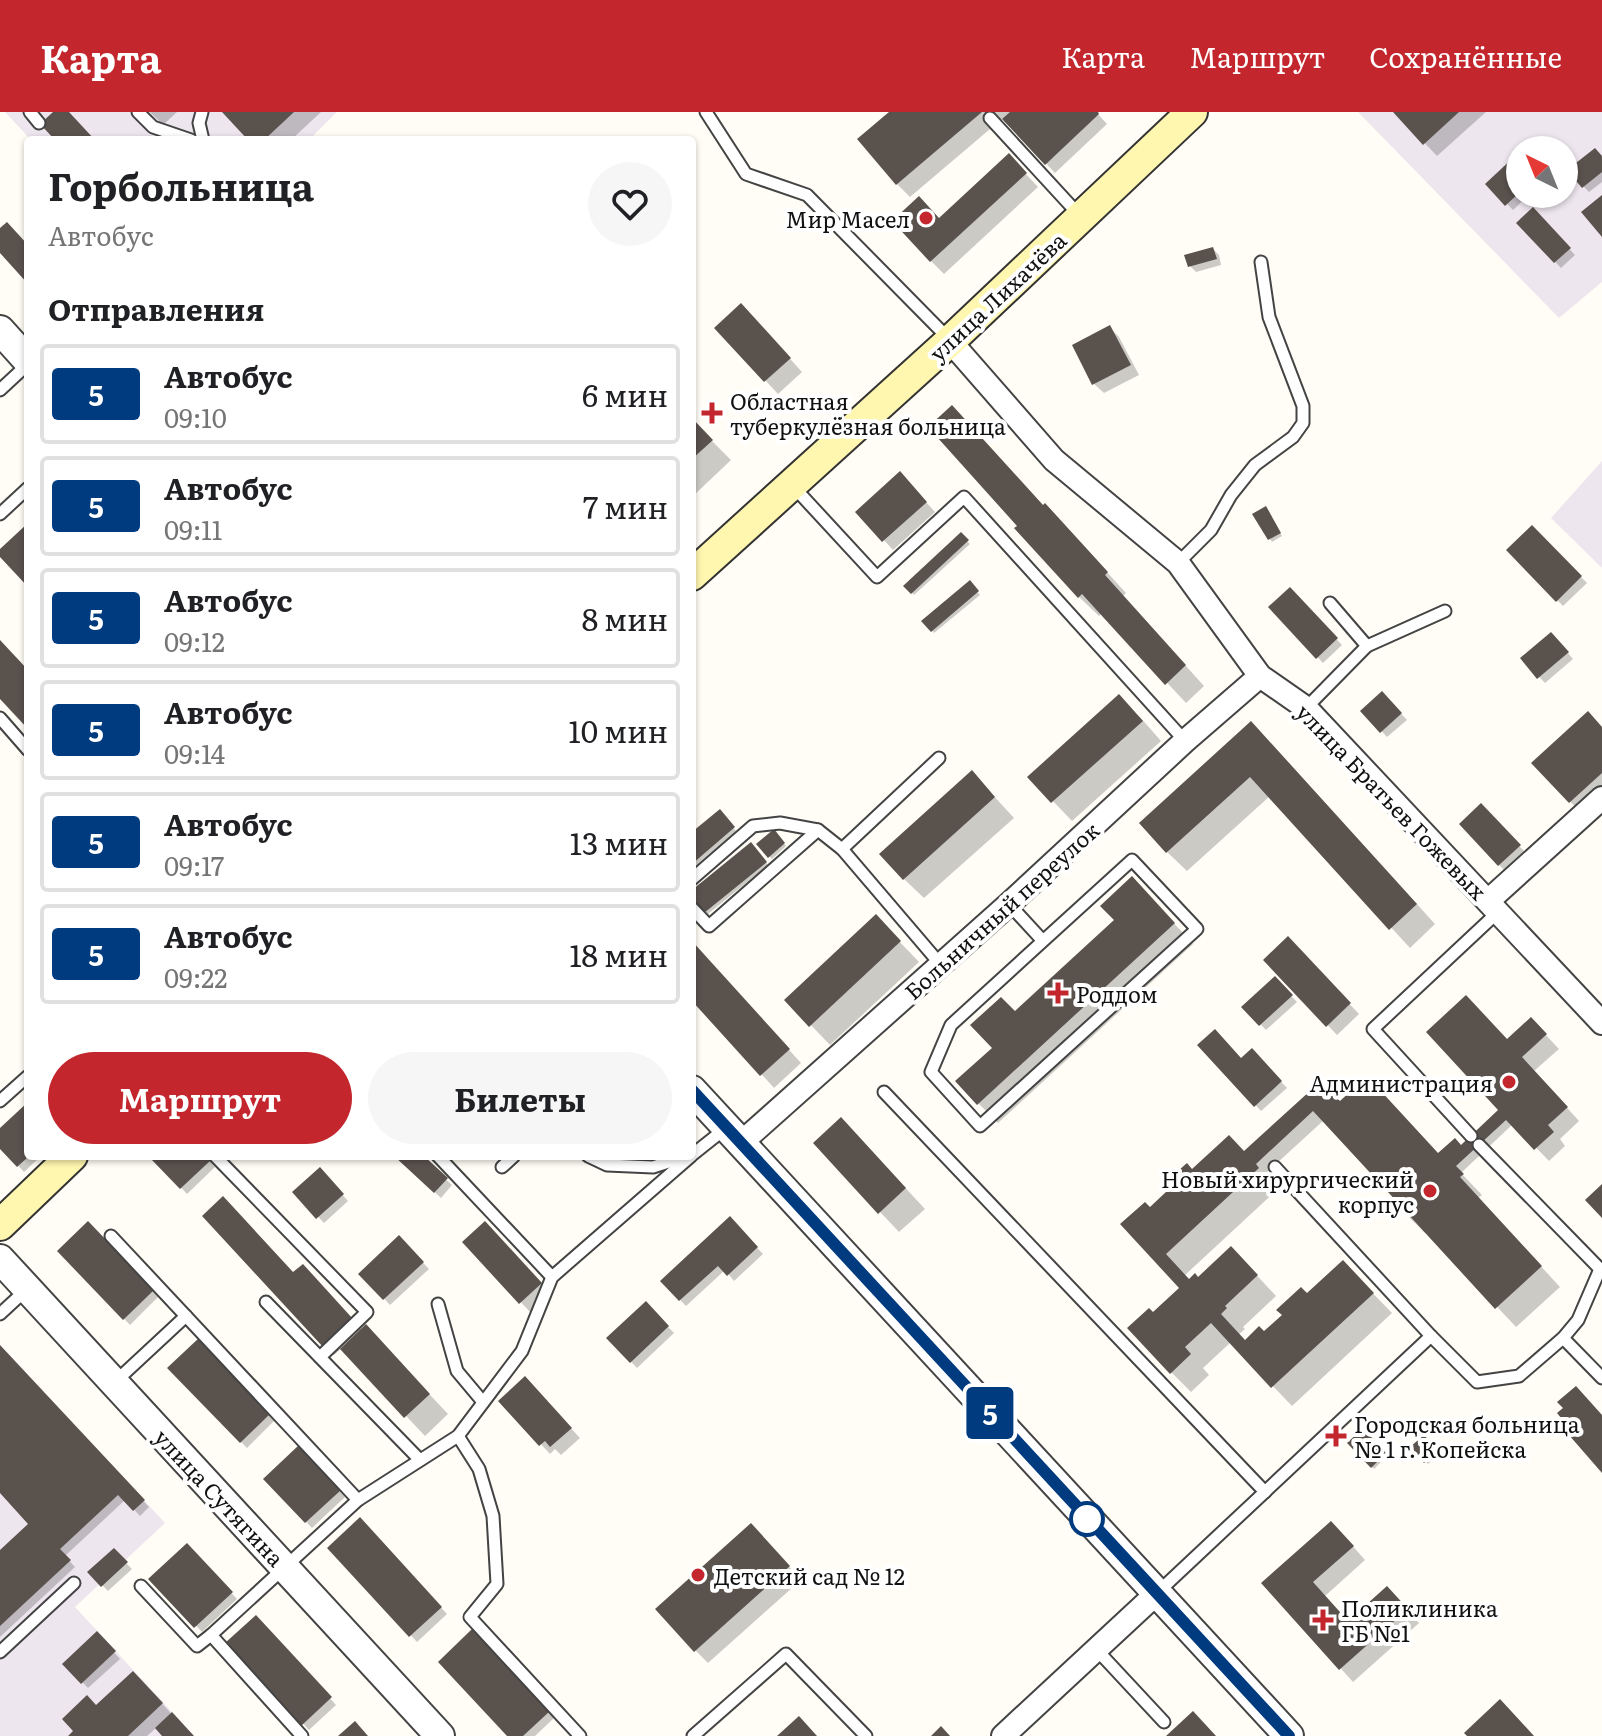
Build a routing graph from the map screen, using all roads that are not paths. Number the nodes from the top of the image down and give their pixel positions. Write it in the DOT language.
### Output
graph roads {
  1 [pos="30,112"];
  2 [pos="138,112"];
  3 [pos="202,112"];
  4 [pos="706,112"];
  5 [pos="1192,112"];
  6 [pos="990,118"];
  7 [pos="39,123"];
  8 [pos="179,136"];
  9 [pos="202,136"];
  10 [pos="1081,217"];
  11 [pos="1261,262"];
  12 [pos="0,330"];
  13 [pos="950,341"];
  14 [pos="24,358"];
  15 [pos="24,367"];
  16 [pos="0,390"];
  17 [pos="792,485"];
  18 [pos="24,492"];
  19 [pos="0,514"];
  20 [pos="1178,563"];
  21 [pos="696,571"];
  22 [pos="1330,603"];
  23 [pos="1445,611"];
  24 [pos="1367,646"];
  25 [pos="1260,676"];
  26 [pos="1306,708"];
  27 [pos="0,718"];
  28 [pos="1185,741"];
  29 [pos="24,745"];
  30 [pos="939,758"];
  31 [pos="1602,798"];
  32 [pos="818,830"];
  33 [pos="842,849"];
  34 [pos="696,876"];
  35 [pos="1009,904"];
  36 [pos="1493,907"];
  37 [pos="696,912"];
  38 [pos="1043,941"];
  39 [pos="941,965"];
  40 [pos="1602,1023"];
  41 [pos="24,1080"];
  42 [pos="884,1092"];
  43 [pos="696,1094"];
  44 [pos="0,1101"];
  45 [pos="734,1135"];
  46 [pos="696,1153"];
  47 [pos="68,1160"];
  48 [pos="219,1160"];
  49 [pos="442,1160"];
  50 [pos="510,1160"];
  51 [pos="596,1160"];
  52 [pos="675,1160"];
  53 [pos="685,1160"];
  54 [pos="502,1167"];
  55 [pos="1275,1167"];
  56 [pos="0,1225"];
  57 [pos="111,1236"];
  58 [pos="0,1259"];
  59 [pos="1601,1268"];
  60 [pos="552,1277"];
  61 [pos="28,1289"];
  62 [pos="266,1302"];
  63 [pos="438,1304"];
  64 [pos="0,1314"];
  65 [pos="186,1316"];
  66 [pos="1431,1336"];
  67 [pos="1563,1338"];
  68 [pos="320,1357"];
  69 [pos="1602,1378"];
  70 [pos="114,1382"];
  71 [pos="483,1402"];
  72 [pos="458,1436"];
  73 [pos="420,1460"];
  74 [pos="1265,1492"];
  75 [pos="358,1500"];
  76 [pos="284,1567"];
  77 [pos="74,1583"];
  78 [pos="141,1586"];
  79 [pos="1156,1594"];
  80 [pos="211,1635"];
  81 [pos="1096,1649"];
  82 [pos="0,1652"];
  83 [pos="1164,1722"];
  84 [pos="302,1736"];
  85 [pos="440,1736"];
  86 [pos="580,1736"];
  87 [pos="693,1736"];
  88 [pos="866,1736"];
  89 [pos="1003,1736"];
  90 [pos="1289,1736"];
  1 -- 7 [label="lane"];
  2 -- 8 [label="lane"];
  3 -- 9 [label="lane"];
  4 -- 13 [label="lane"];
  5 -- 10 [label="main road, улица Лихачёва"];
  6 -- 10 [label="lane"];
  10 -- 13 [label="main road, улица Лихачёва"];
  11 -- 20 [label="lane"];
  12 -- 14 [label="street"];
  13 -- 17 [label="main road, улица Лихачёва"];
  13 -- 20 [label="street, улица Братьев Гожевых"];
  15 -- 16 [label="lane"];
  17 -- 21 [label="main road, улица Лихачёва"];
  17 -- 28 [label="lane"];
  18 -- 19 [label="lane"];
  20 -- 25 [label="street, улица Братьев Гожевых"];
  22 -- 24 [label="lane"];
  23 -- 24 [label="lane"];
  24 -- 26 [label="lane"];
  25 -- 26 [label="street, улица Братьев Гожевых"];
  25 -- 28 [label="street, Больничный переулок"];
  26 -- 36 [label="street, улица Братьев Гожевых"];
  27 -- 29 [label="lane"];
  28 -- 35 [label="street, Больничный переулок"];
  30 -- 33 [label="lane"];
  31 -- 36 [label="street"];
  32 -- 33 [label="lane"];
  32 -- 34 [label="lane"];
  32 -- 37 [label="lane"];
  33 -- 39 [label="lane"];
  35 -- 38 [label="lane"];
  35 -- 39 [label="street, Больничный переулок"];
  36 -- 40 [label="street, улица Братьев Гожевых"];
  36 -- 59 [label="lane"];
  38 -- 38 [label="lane"];
  39 -- 45 [label="street, Больничный переулок"];
  41 -- 44 [label="lane"];
  42 -- 74 [label="lane"];
  43 -- 45 [label="street"];
  45 -- 46 [label="lane"];
  45 -- 79 [label="street"];
  47 -- 56 [label="main road"];
  48 -- 68 [label="lane"];
  49 -- 60 [label="lane"];
  50 -- 54 [label="lane"];
  51 -- 52 [label="lane"];
  53 -- 60 [label="lane"];
  55 -- 66 [label="lane"];
  57 -- 65 [label="lane"];
  58 -- 61 [label="street, улица Сутягина"];
  59 -- 67 [label="lane"];
  60 -- 71 [label="lane"];
  61 -- 64 [label="lane"];
  61 -- 70 [label="street, улица Сутягина"];
  62 -- 68 [label="lane"];
  63 -- 71 [label="lane"];
  65 -- 70 [label="lane"];
  65 -- 75 [label="lane"];
  66 -- 67 [label="lane"];
  66 -- 74 [label="lane"];
  67 -- 69 [label="lane"];
  68 -- 73 [label="lane"];
  70 -- 76 [label="street, улица Сутягина"];
  71 -- 72 [label="lane"];
  72 -- 73 [label="lane"];
  72 -- 86 [label="lane"];
  73 -- 75 [label="lane"];
  74 -- 79 [label="lane"];
  75 -- 76 [label="lane"];
  76 -- 80 [label="lane"];
  76 -- 85 [label="street, улица Сутягина"];
  77 -- 82 [label="lane"];
  78 -- 80 [label="lane"];
  79 -- 81 [label="street"];
  79 -- 90 [label="street"];
  80 -- 84 [label="lane"];
  81 -- 83 [label="lane"];
  81 -- 89 [label="street"];
  87 -- 88 [label="lane"];
}
